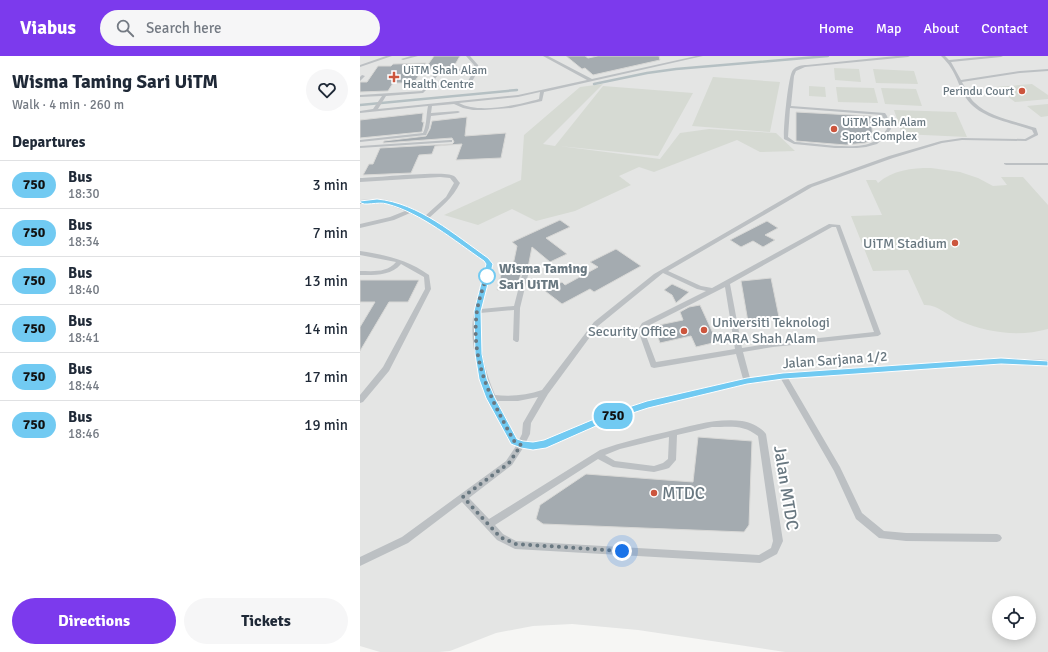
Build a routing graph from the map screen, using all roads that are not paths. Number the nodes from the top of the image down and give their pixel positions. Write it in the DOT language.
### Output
graph roads {
  1 [pos="390,56"];
  2 [pos="416,56"];
  3 [pos="468,56"];
  4 [pos="544,56"];
  5 [pos="701,56"];
  6 [pos="908,56"];
  7 [pos="943,56"];
  8 [pos="1001,56"];
  9 [pos="402,59"];
  10 [pos="950,61"];
  11 [pos="360,66"];
  12 [pos="477,69"];
  13 [pos="1048,70"];
  14 [pos="363,76"];
  15 [pos="360,80"];
  16 [pos="591,80"];
  17 [pos="961,81"];
  18 [pos="428,88"];
  19 [pos="542,91"];
  20 [pos="385,95"];
  21 [pos="360,96"];
  22 [pos="456,103"];
  23 [pos="430,106"];
  24 [pos="789,107"];
  25 [pos="374,111"];
  26 [pos="360,112"];
  27 [pos="458,112"];
  28 [pos="428,115"];
  29 [pos="360,141"];
  30 [pos="450,141"];
  31 [pos="360,146"];
  32 [pos="1006,164"];
  33 [pos="1048,164"];
  34 [pos="360,180"];
  35 [pos="360,202"];
  36 [pos="410,212"];
  37 [pos="426,218"];
  38 [pos="360,226"];
  39 [pos="360,253"];
  40 [pos="400,261"];
  41 [pos="526,271"];
  42 [pos="663,271"];
  43 [pos="360,273"];
  44 [pos="727,283"];
  45 [pos="712,290"];
  46 [pos="517,308"];
  47 [pos="477,311"];
  48 [pos="516,340"];
  49 [pos="739,350"];
  50 [pos="1048,363"];
  51 [pos="783,376"];
  52 [pos="747,381"];
  53 [pos="545,392"];
  54 [pos="491,398"];
  55 [pos="360,400"];
  56 [pos="673,433"];
  57 [pos="521,445"];
  58 [pos="598,455"];
  59 [pos="463,497"];
  60 [pos="488,524"];
  61 [pos="996,538"];
  62 [pos="360,562"];
  1 -- 11 [label="street"];
  2 -- 9 [label="street"];
  3 -- 12 [label="street"];
  4 -- 16 [label="street"];
  5 -- 16 [label="street"];
  6 -- 24 [label="street"];
  7 -- 10 [label="street"];
  8 -- 10 [label="street"];
  10 -- 17 [label="street"];
  12 -- 18 [label="street"];
  12 -- 18 [label="street"];
  13 -- 17 [label="street"];
  14 -- 15 [label="street"];
  16 -- 19 [label="street"];
  17 -- 42 [label="street"];
  18 -- 20 [label="street"];
  19 -- 22 [label="street"];
  19 -- 22 [label="street"];
  20 -- 21 [label="street"];
  20 -- 25 [label="street"];
  22 -- 23 [label="street"];
  23 -- 25 [label="street"];
  23 -- 28 [label="street"];
  24 -- 24 [label="street"];
  25 -- 26 [label="street"];
  27 -- 28 [label="street"];
  28 -- 29 [label="street"];
  30 -- 31 [label="street"];
  32 -- 33 [label="street"];
  34 -- 37 [label="street"];
  35 -- 36 [label="street"];
  36 -- 37 [label="street"];
  36 -- 38 [label="street"];
  37 -- 47 [label="street"];
  39 -- 40 [label="street"];
  40 -- 43 [label="street"];
  40 -- 55 [label="street"];
  41 -- 46 [label="street"];
  42 -- 45 [label="street"];
  42 -- 53 [label="street"];
  44 -- 45 [label="street"];
  44 -- 49 [label="street"];
  44 -- 49 [label="street"];
  45 -- 49 [label="street"];
  46 -- 47 [label="street"];
  46 -- 48 [label="street"];
  47 -- 54 [label="street"];
  49 -- 52 [label="street"];
  50 -- 51 [label="street, Jalan Sarjana 1/2"];
  51 -- 52 [label="street, Jalan Sarjana 1/2"];
  51 -- 61 [label="street"];
  52 -- 57 [label="street, Jalan Sarjana 1/2"];
  53 -- 54 [label="street"];
  53 -- 57 [label="street"];
  54 -- 57 [label="street"];
  56 -- 58 [label="street, Jalan MTDC"];
  56 -- 58 [label="street"];
  56 -- 60 [label="street, Jalan MTDC"];
  57 -- 59 [label="street"];
  58 -- 60 [label="street, Jalan MTDC"];
  59 -- 60 [label="street, Jalan MTDC"];
  59 -- 62 [label="street"];
}
